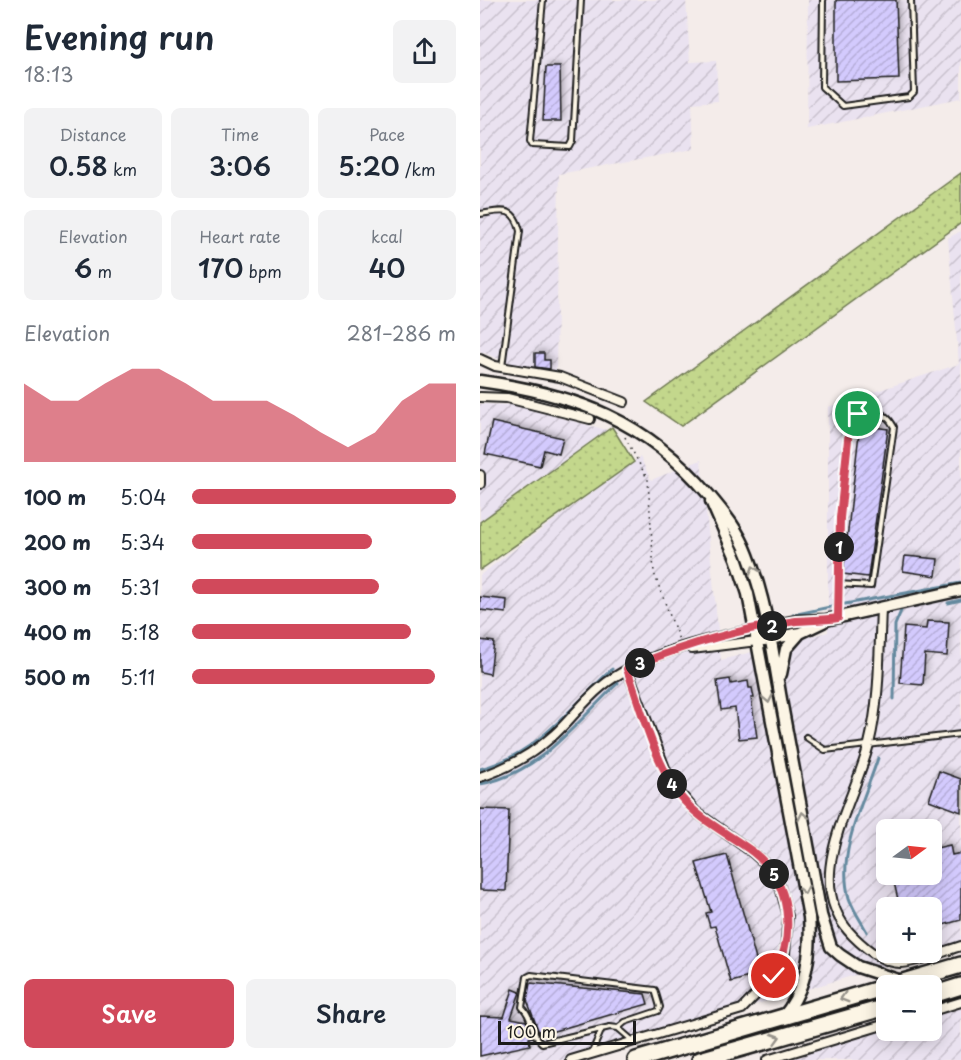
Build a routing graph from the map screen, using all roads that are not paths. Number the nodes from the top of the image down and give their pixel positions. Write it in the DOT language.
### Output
graph roads {
  1 [pos="543,0"];
  2 [pos="581,0"];
  3 [pos="823,0"];
  4 [pos="910,0"];
  5 [pos="480,214"];
  6 [pos="480,359"];
  7 [pos="502,367"];
  8 [pos="480,381"];
  9 [pos="480,397"];
  10 [pos="624,402"];
  11 [pos="590,419"];
  12 [pos="480,475"];
  13 [pos="480,484"];
  14 [pos="709,495"];
  15 [pos="838,584"];
  16 [pos="961,590"];
  17 [pos="881,608"];
  18 [pos="838,618"];
  19 [pos="826,620"];
  20 [pos="768,627"];
  21 [pos="755,629"];
  22 [pos="800,633"];
  23 [pos="770,639"];
  24 [pos="757,641"];
  25 [pos="678,651"];
  26 [pos="627,669"];
  27 [pos="782,702"];
  28 [pos="961,734"];
  29 [pos="806,737"];
  30 [pos="868,746"];
  31 [pos="480,777"];
  32 [pos="961,946"];
  33 [pos="961,965"];
  34 [pos="883,975"];
  35 [pos="924,975"];
  36 [pos="961,986"];
  37 [pos="876,989"];
  38 [pos="942,991"];
  39 [pos="961,1002"];
  40 [pos="942,1008"];
  41 [pos="876,1010"];
  42 [pos="783,1017"];
  43 [pos="876,1027"];
  44 [pos="618,1028"];
  45 [pos="601,1031"];
  46 [pos="634,1041"];
  47 [pos="741,1048"];
  48 [pos="591,1054"];
  49 [pos="571,1060"];
  50 [pos="636,1060"];
  51 [pos="700,1060"];
  52 [pos="726,1060"];
  53 [pos="767,1060"];
  1 -- 2 [label="lane"];
  3 -- 4 [label="lane"];
  5 -- 7 [label="lane"];
  6 -- 7 [label="street"];
  7 -- 10 [label="street"];
  8 -- 14 [label="street"];
  9 -- 11 [label="street"];
  12 -- 13 [label="street"];
  20 -- 14 [label="street, one-way"];
  14 -- 21 [label="street"];
  15 -- 15 [label="lane"];
  15 -- 18 [label="lane"];
  16 -- 17 [label="street"];
  17 -- 18 [label="street"];
  17 -- 30 [label="street"];
  18 -- 19 [label="street"];
  19 -- 20 [label="street"];
  19 -- 22 [label="street"];
  20 -- 21 [label="street"];
  20 -- 23 [label="street"];
  21 -- 24 [label="street"];
  21 -- 25 [label="street"];
  22 -- 23 [label="street"];
  22 -- 27 [label="street"];
  23 -- 24 [label="street"];
  23 -- 27 [label="street"];
  24 -- 25 [label="street"];
  24 -- 42 [label="street, one-way"];
  25 -- 26 [label="street"];
  26 -- 31 [label="street"];
  26 -- 46 [label="street"];
  34 -- 27 [label="street, one-way"];
  28 -- 30 [label="lane"];
  29 -- 30 [label="lane"];
  30 -- 32 [label="street"];
  33 -- 35 [label="highway"];
  36 -- 38 [label="highway"];
  37 -- 42 [label="highway, one-way"];
  39 -- 40 [label="street"];
  47 -- 41 [label="highway, one-way"];
  42 -- 50 [label="highway"];
  43 -- 53 [label="street"];
  44 -- 45 [label="lane"];
  44 -- 45 [label="lane"];
  44 -- 46 [label="lane"];
  45 -- 48 [label="lane"];
  46 -- 48 [label="street"];
  47 -- 51 [label="highway"];
  47 -- 52 [label="street"];
  48 -- 49 [label="street"];
}
